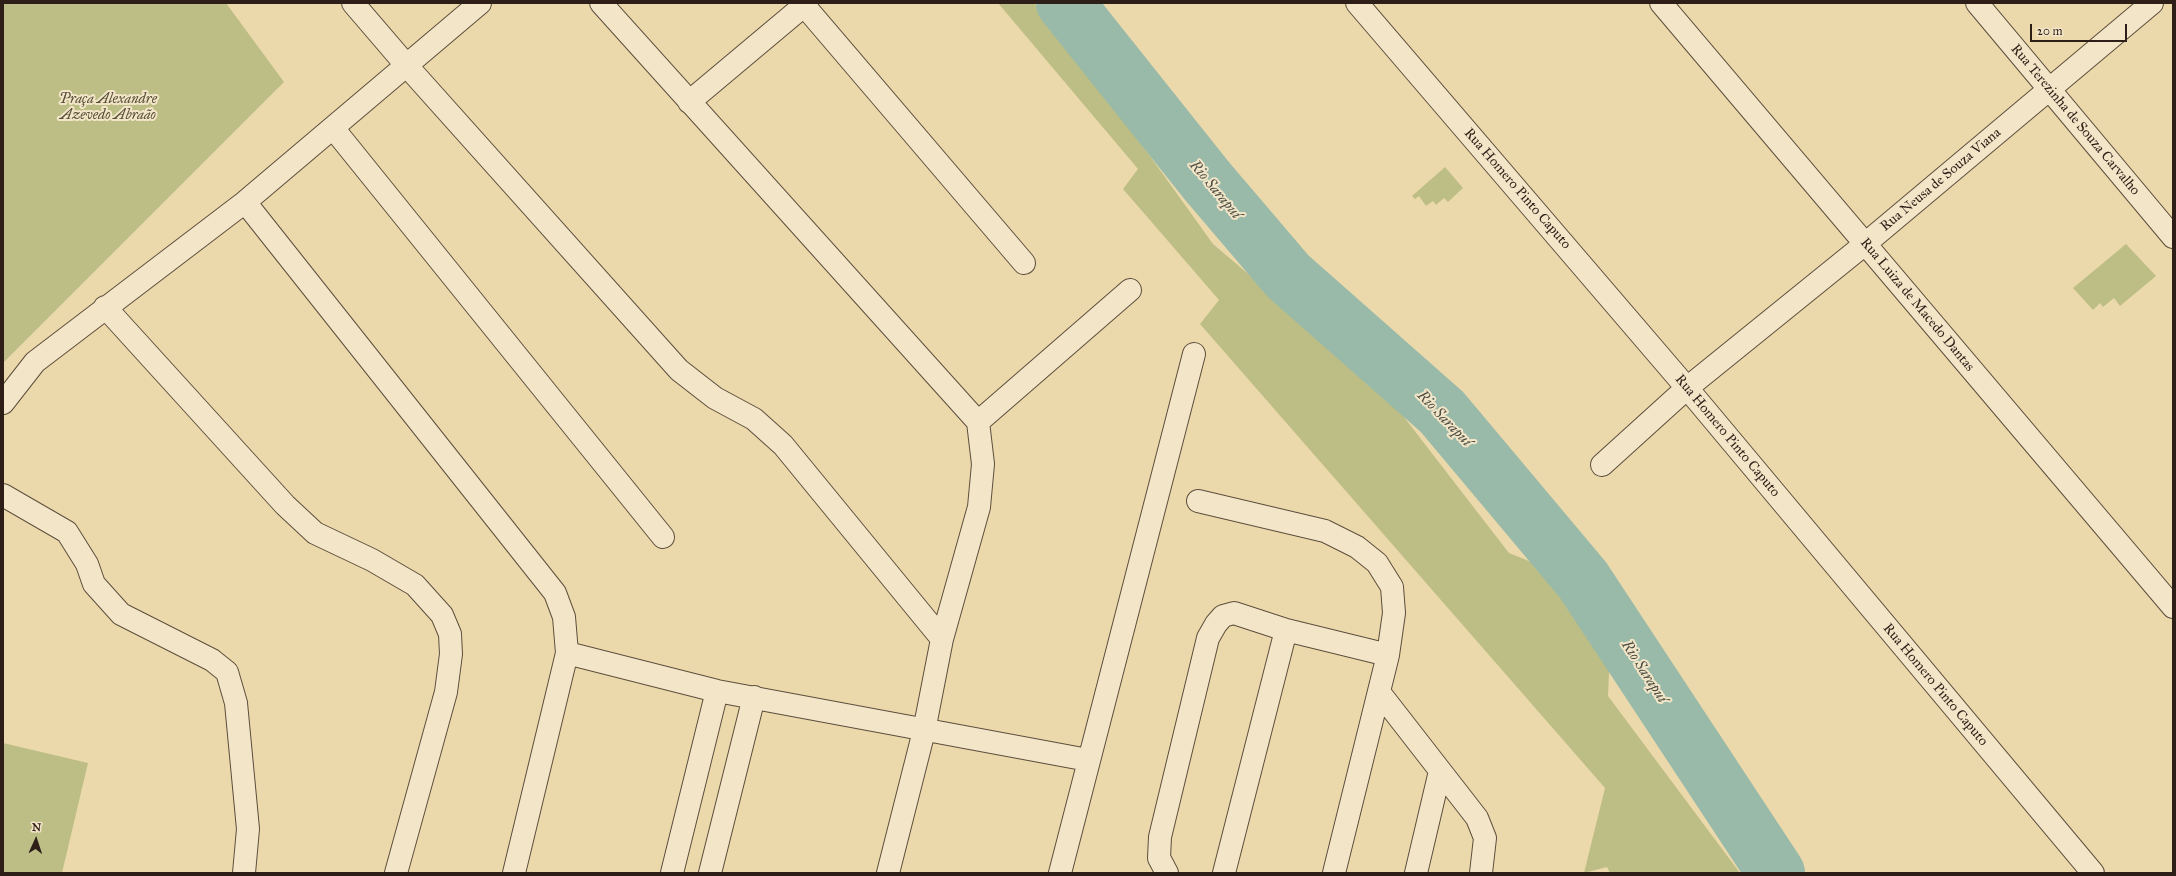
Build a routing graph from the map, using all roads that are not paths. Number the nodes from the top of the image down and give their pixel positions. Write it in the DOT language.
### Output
graph roads {
  1 [pos="353,3"];
  2 [pos="480,3"];
  3 [pos="601,3"];
  4 [pos="1357,3"];
  5 [pos="1661,3"];
  6 [pos="1977,3"];
  7 [pos="2152,3"];
  8 [pos="804,4"];
  9 [pos="407,66"];
  10 [pos="2050,88"];
  11 [pos="689,102"];
  12 [pos="333,128"];
  13 [pos="246,202"];
  14 [pos="2173,237"];
  15 [pos="1865,244"];
  16 [pos="1024,263"];
  17 [pos="1130,290"];
  18 [pos="106,307"];
  19 [pos="1194,354"];
  20 [pos="1687,388"];
  21 [pos="3,403"];
  22 [pos="978,422"];
  23 [pos="1602,465"];
  24 [pos="3,496"];
  25 [pos="1198,501"];
  26 [pos="663,537"];
  27 [pos="2173,607"];
  28 [pos="1286,630"];
  29 [pos="942,639"];
  30 [pos="568,653"];
  31 [pos="1388,655"];
  32 [pos="717,691"];
  33 [pos="1379,692"];
  34 [pos="754,697"];
  35 [pos="924,731"];
  36 [pos="1088,760"];
  37 [pos="1440,771"];
  38 [pos="244,873"];
  39 [pos="396,873"];
  40 [pos="514,873"];
  41 [pos="672,873"];
  42 [pos="710,873"];
  43 [pos="888,873"];
  44 [pos="1060,873"];
  45 [pos="1167,873"];
  46 [pos="1224,873"];
  47 [pos="1334,873"];
  48 [pos="1416,873"];
  49 [pos="1481,873"];
  50 [pos="2093,873"];
  1 -- 9 [label="street"];
  2 -- 9 [label="street"];
  3 -- 11 [label="street"];
  4 -- 20 [label="street, Rua Homero Pinto Caputo"];
  5 -- 15 [label="street, Rua Luiza de Macedo Dantas"];
  6 -- 10 [label="street, Rua Terezinha de Souza Carvalho"];
  7 -- 10 [label="street, Rua Neusa de Souza Viana"];
  8 -- 11 [label="street"];
  8 -- 16 [label="street"];
  9 -- 12 [label="street"];
  9 -- 29 [label="street"];
  10 -- 14 [label="street, Rua Terezinha de Souza Carvalho"];
  10 -- 15 [label="street, Rua Neusa de Souza Viana"];
  11 -- 22 [label="street"];
  12 -- 13 [label="street"];
  12 -- 26 [label="street"];
  13 -- 18 [label="street"];
  13 -- 30 [label="street"];
  15 -- 20 [label="street, Rua Neusa de Souza Viana"];
  15 -- 27 [label="street, Rua Luiza de Macedo Dantas"];
  17 -- 22 [label="street"];
  18 -- 21 [label="street"];
  18 -- 39 [label="street"];
  19 -- 36 [label="street"];
  20 -- 23 [label="street, Rua Neusa de Souza Viana"];
  20 -- 50 [label="street, Rua Homero Pinto Caputo"];
  22 -- 29 [label="street"];
  24 -- 38 [label="street"];
  25 -- 31 [label="street"];
  28 -- 31 [label="street"];
  28 -- 45 [label="street"];
  28 -- 46 [label="street"];
  29 -- 35 [label="street"];
  30 -- 32 [label="street"];
  30 -- 40 [label="street"];
  31 -- 33 [label="street"];
  32 -- 34 [label="street"];
  32 -- 41 [label="street"];
  33 -- 37 [label="street"];
  33 -- 47 [label="street"];
  34 -- 35 [label="street"];
  34 -- 42 [label="street"];
  35 -- 36 [label="street"];
  35 -- 43 [label="street"];
  36 -- 44 [label="street"];
  37 -- 48 [label="street"];
  37 -- 49 [label="street"];
}
